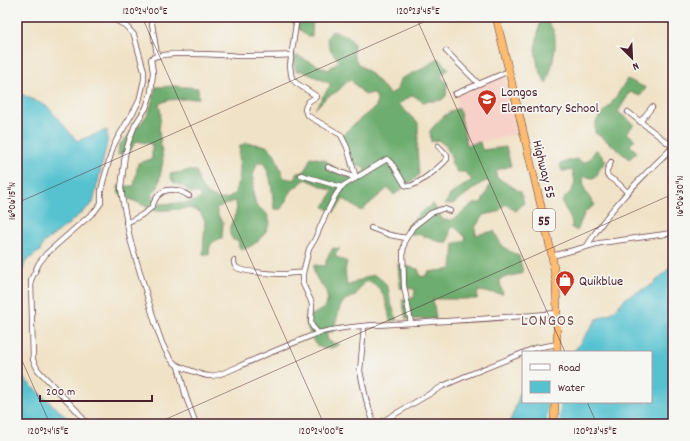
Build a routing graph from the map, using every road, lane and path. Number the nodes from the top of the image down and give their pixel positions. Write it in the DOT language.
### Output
graph roads {
  1 [pos="110,17"];
  2 [pos="151,17"];
  3 [pos="297,17"];
  4 [pos="496,17"];
  5 [pos="446,51"];
  6 [pos="157,56"];
  7 [pos="292,56"];
  8 [pos="509,70"];
  9 [pos="479,84"];
  10 [pos="455,94"];
  11 [pos="652,107"];
  12 [pos="628,112"];
  13 [pos="640,122"];
  14 [pos="438,146"];
  15 [pos="612,162"];
  16 [pos="328,167"];
  17 [pos="301,175"];
  18 [pos="356,178"];
  19 [pos="341,187"];
  20 [pos="627,192"];
  21 [pos="189,196"];
  22 [pos="450,211"];
  23 [pos="126,223"];
  24 [pos="371,228"];
  25 [pos="673,233"];
  26 [pos="406,238"];
  27 [pos="587,246"];
  28 [pos="552,256"];
  29 [pos="234,261"];
  30 [pos="303,273"];
  31 [pos="557,313"];
  32 [pos="411,323"];
  33 [pos="364,326"];
  34 [pos="318,332"];
  35 [pos="558,344"];
  36 [pos="526,351"];
  37 [pos="557,351"];
  38 [pos="522,353"];
  39 [pos="178,366"];
  40 [pos="555,403"];
  41 [pos="87,424"];
  42 [pos="196,424"];
  43 [pos="374,424"];
  44 [pos="378,424"];
  45 [pos="554,424"];
  1 -- 41 [label="street"];
  2 -- 6 [label="street"];
  3 -- 7 [label="street"];
  4 -- 8 [label="highway, Highway 55 / 55"];
  5 -- 9 [label="street"];
  6 -- 7 [label="street"];
  6 -- 23 [label="street"];
  7 -- 18 [label="street"];
  8 -- 9 [label="street"];
  8 -- 28 [label="highway, Highway 55 / 55"];
  9 -- 10 [label="street"];
  11 -- 13 [label="street"];
  12 -- 13 [label="street"];
  13 -- 20 [label="street"];
  14 -- 18 [label="street"];
  15 -- 20 [label="street"];
  16 -- 18 [label="street"];
  17 -- 19 [label="street"];
  18 -- 19 [label="street"];
  19 -- 30 [label="street"];
  20 -- 27 [label="street"];
  21 -- 23 [label="street"];
  22 -- 26 [label="street"];
  23 -- 39 [label="street"];
  24 -- 26 [label="street"];
  25 -- 27 [label="street"];
  26 -- 32 [label="street"];
  27 -- 28 [label="street"];
  28 -- 31 [label="highway, Highway 55 / 55"];
  29 -- 30 [label="street"];
  30 -- 34 [label="street"];
  31 -- 32 [label="street"];
  31 -- 35 [label="highway, Highway 55 / 55"];
  32 -- 33 [label="street"];
  33 -- 34 [label="street"];
  33 -- 43 [label="street"];
  34 -- 39 [label="street"];
  35 -- 36 [label="street"];
  35 -- 37 [label="highway, Highway 55 / 55"];
  38 -- 44 [label="street"];
  39 -- 42 [label="street"];
  40 -- 45 [label="highway"];
}
